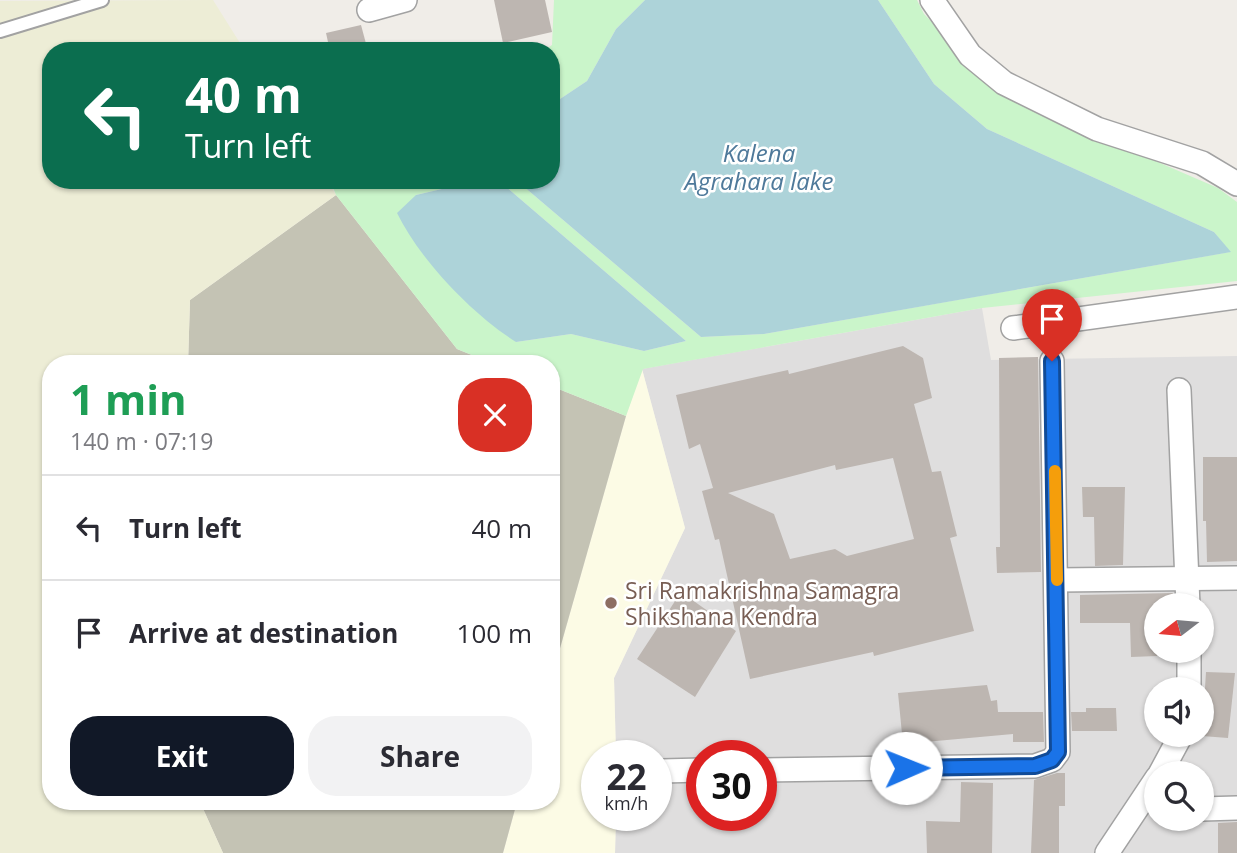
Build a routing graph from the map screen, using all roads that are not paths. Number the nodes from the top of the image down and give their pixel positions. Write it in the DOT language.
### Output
graph roads {
  1 [pos="102,0"];
  2 [pos="405,0"];
  3 [pos="932,0"];
  4 [pos="369,10"];
  5 [pos="0,31"];
  6 [pos="1237,184"];
  7 [pos="1237,297"];
  8 [pos="1013,328"];
  9 [pos="1052,361"];
  10 [pos="1179,390"];
  11 [pos="1237,578"];
  12 [pos="1187,579"];
  13 [pos="1057,580"];
  14 [pos="1188,593"];
  15 [pos="777,769"];
  16 [pos="1144,797"];
  17 [pos="1237,808"];
  18 [pos="1214,809"];
  19 [pos="1133,813"];
  20 [pos="1144,813"];
  21 [pos="1107,853"];
  1 -- 5 [label="lane"];
  2 -- 4 [label="street"];
  3 -- 6 [label="street"];
  7 -- 8 [label="street"];
  9 -- 13 [label="street"];
  10 -- 12 [label="street"];
  11 -- 12 [label="street"];
  12 -- 13 [label="street"];
  12 -- 14 [label="street"];
  13 -- 15 [label="street"];
  16 -- 19 [label="street"];
  17 -- 18 [label="street"];
  19 -- 20 [label="street"];
  19 -- 21 [label="street"];
}
